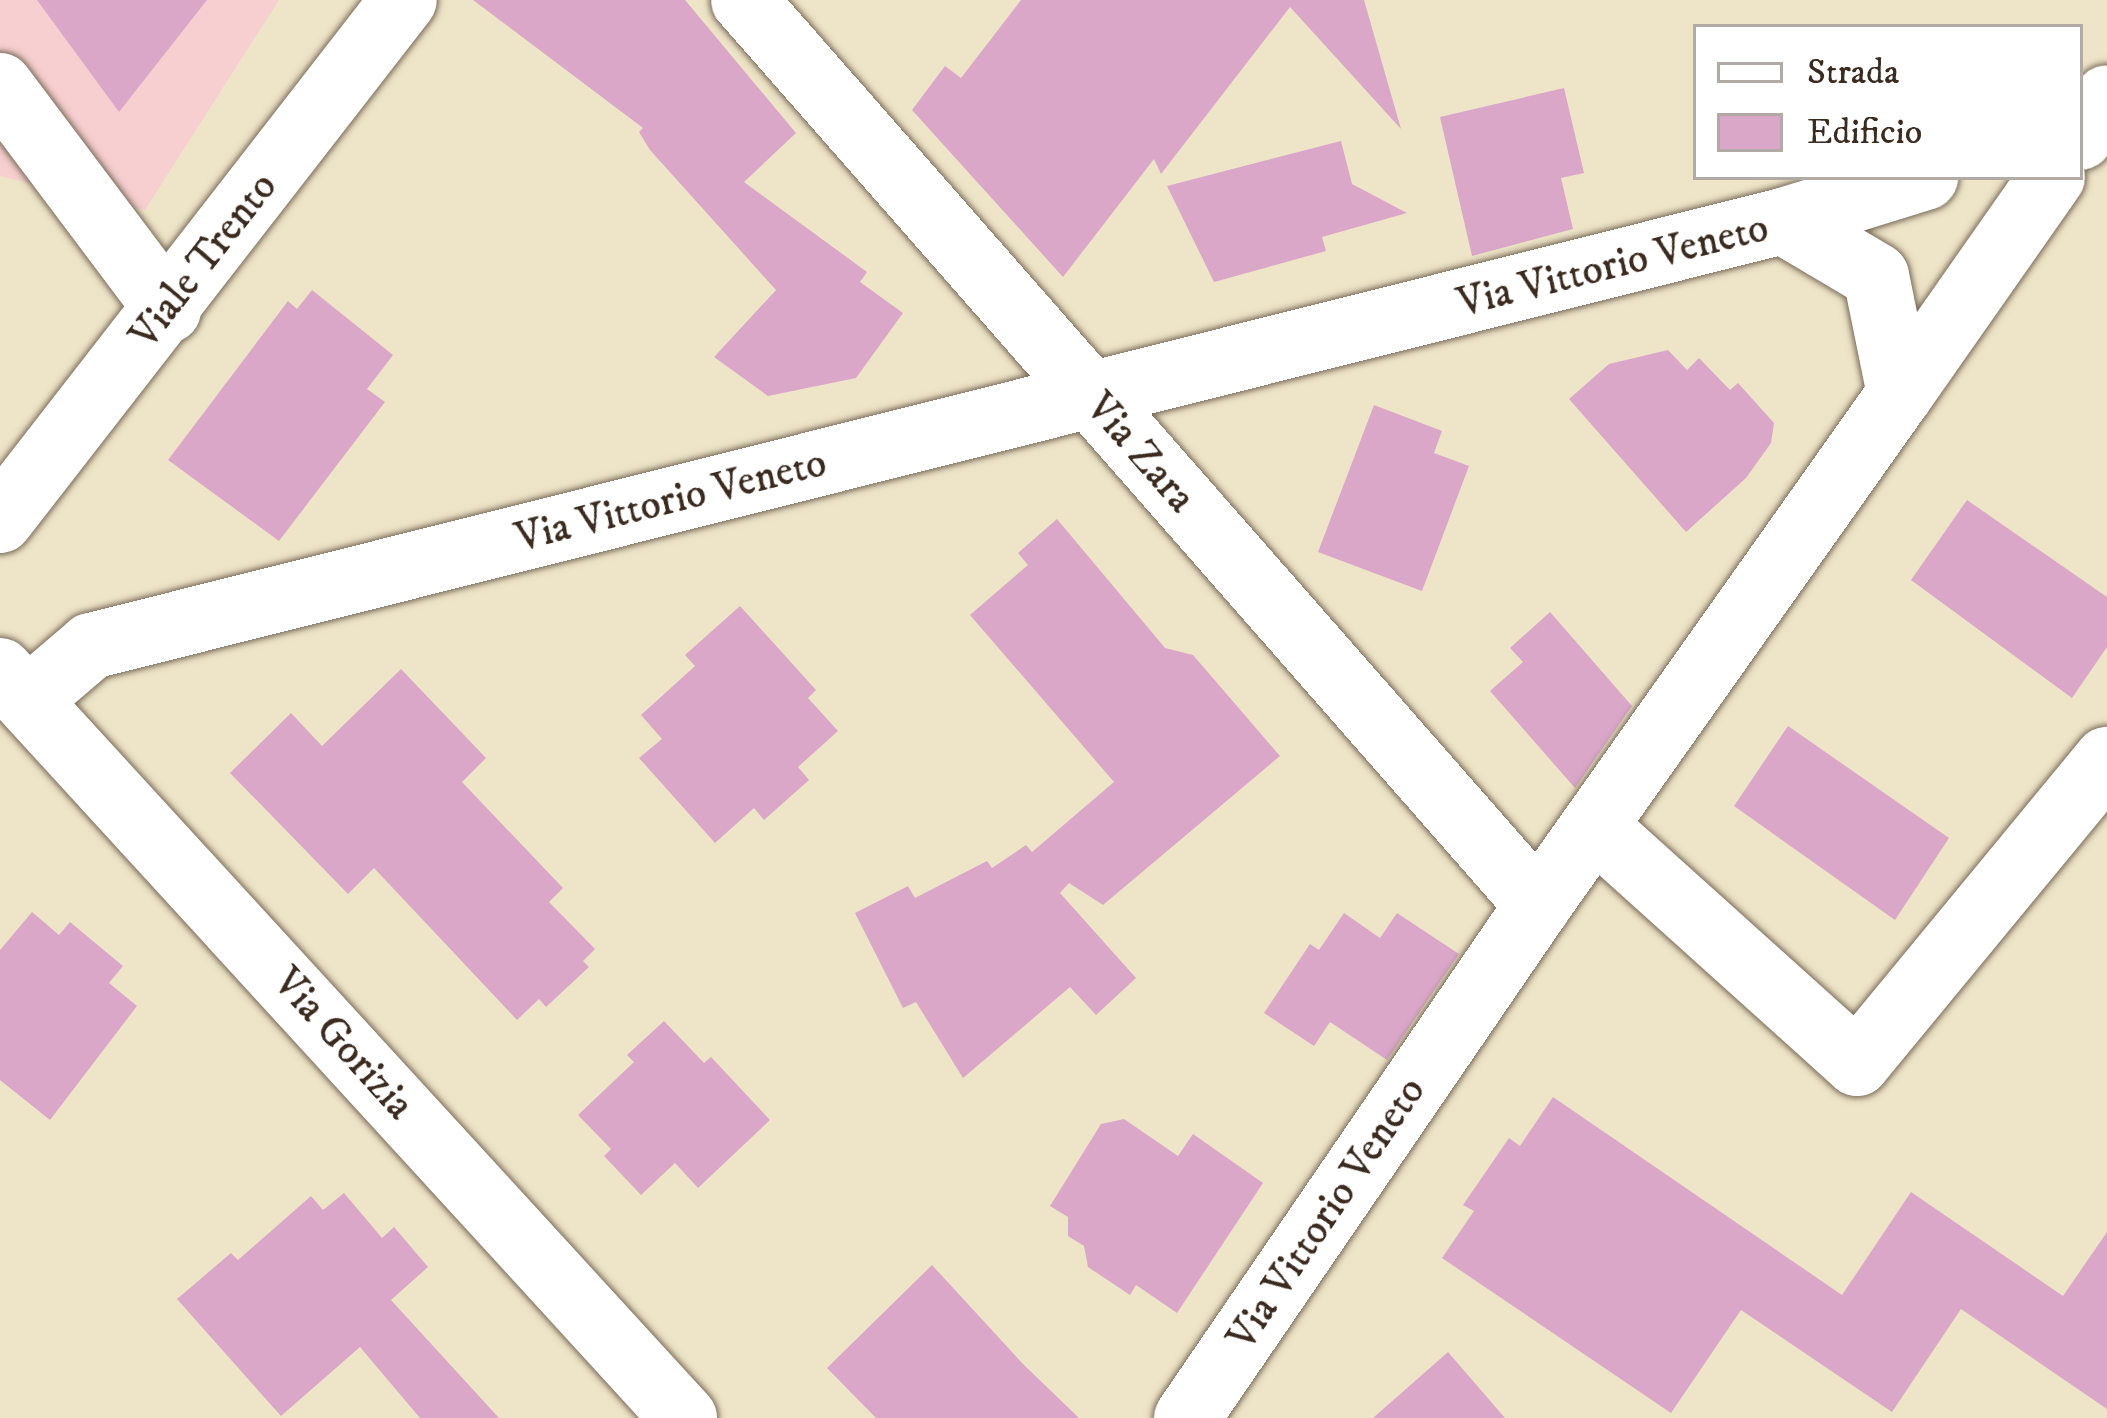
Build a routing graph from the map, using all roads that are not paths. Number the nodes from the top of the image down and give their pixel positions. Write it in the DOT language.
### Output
graph roads {
  1 [pos="404,0"];
  2 [pos="744,0"];
  3 [pos="0,86"];
  4 [pos="2107,98"];
  5 [pos="2083,133"];
  6 [pos="1915,180"];
  7 [pos="2050,180"];
  8 [pos="1783,221"];
  9 [pos="168,310"];
  10 [pos="1900,394"];
  11 [pos="1090,397"];
  12 [pos="0,520"];
  13 [pos="14,685"];
  14 [pos="2107,760"];
  15 [pos="1594,826"];
  16 [pos="1538,905"];
  17 [pos="684,1418"];
  18 [pos="1187,1418"];
  1 -- 9 [label="street, Viale Trento"];
  2 -- 11 [label="street, Via Zara"];
  3 -- 9 [label="street"];
  4 -- 5 [label="street"];
  6 -- 8 [label="street"];
  7 -- 10 [label="street"];
  8 -- 10 [label="street, Via Vittorio Veneto"];
  8 -- 11 [label="street, Via Vittorio Veneto"];
  9 -- 12 [label="street, Viale Trento"];
  10 -- 15 [label="street, Via Vittorio Veneto"];
  11 -- 13 [label="street, Via Vittorio Veneto"];
  11 -- 16 [label="street, Via Zara"];
  13 -- 17 [label="street, Via Gorizia"];
  14 -- 15 [label="street"];
  15 -- 16 [label="street, Via Vittorio Veneto"];
  16 -- 18 [label="street, Via Vittorio Veneto"];
}
